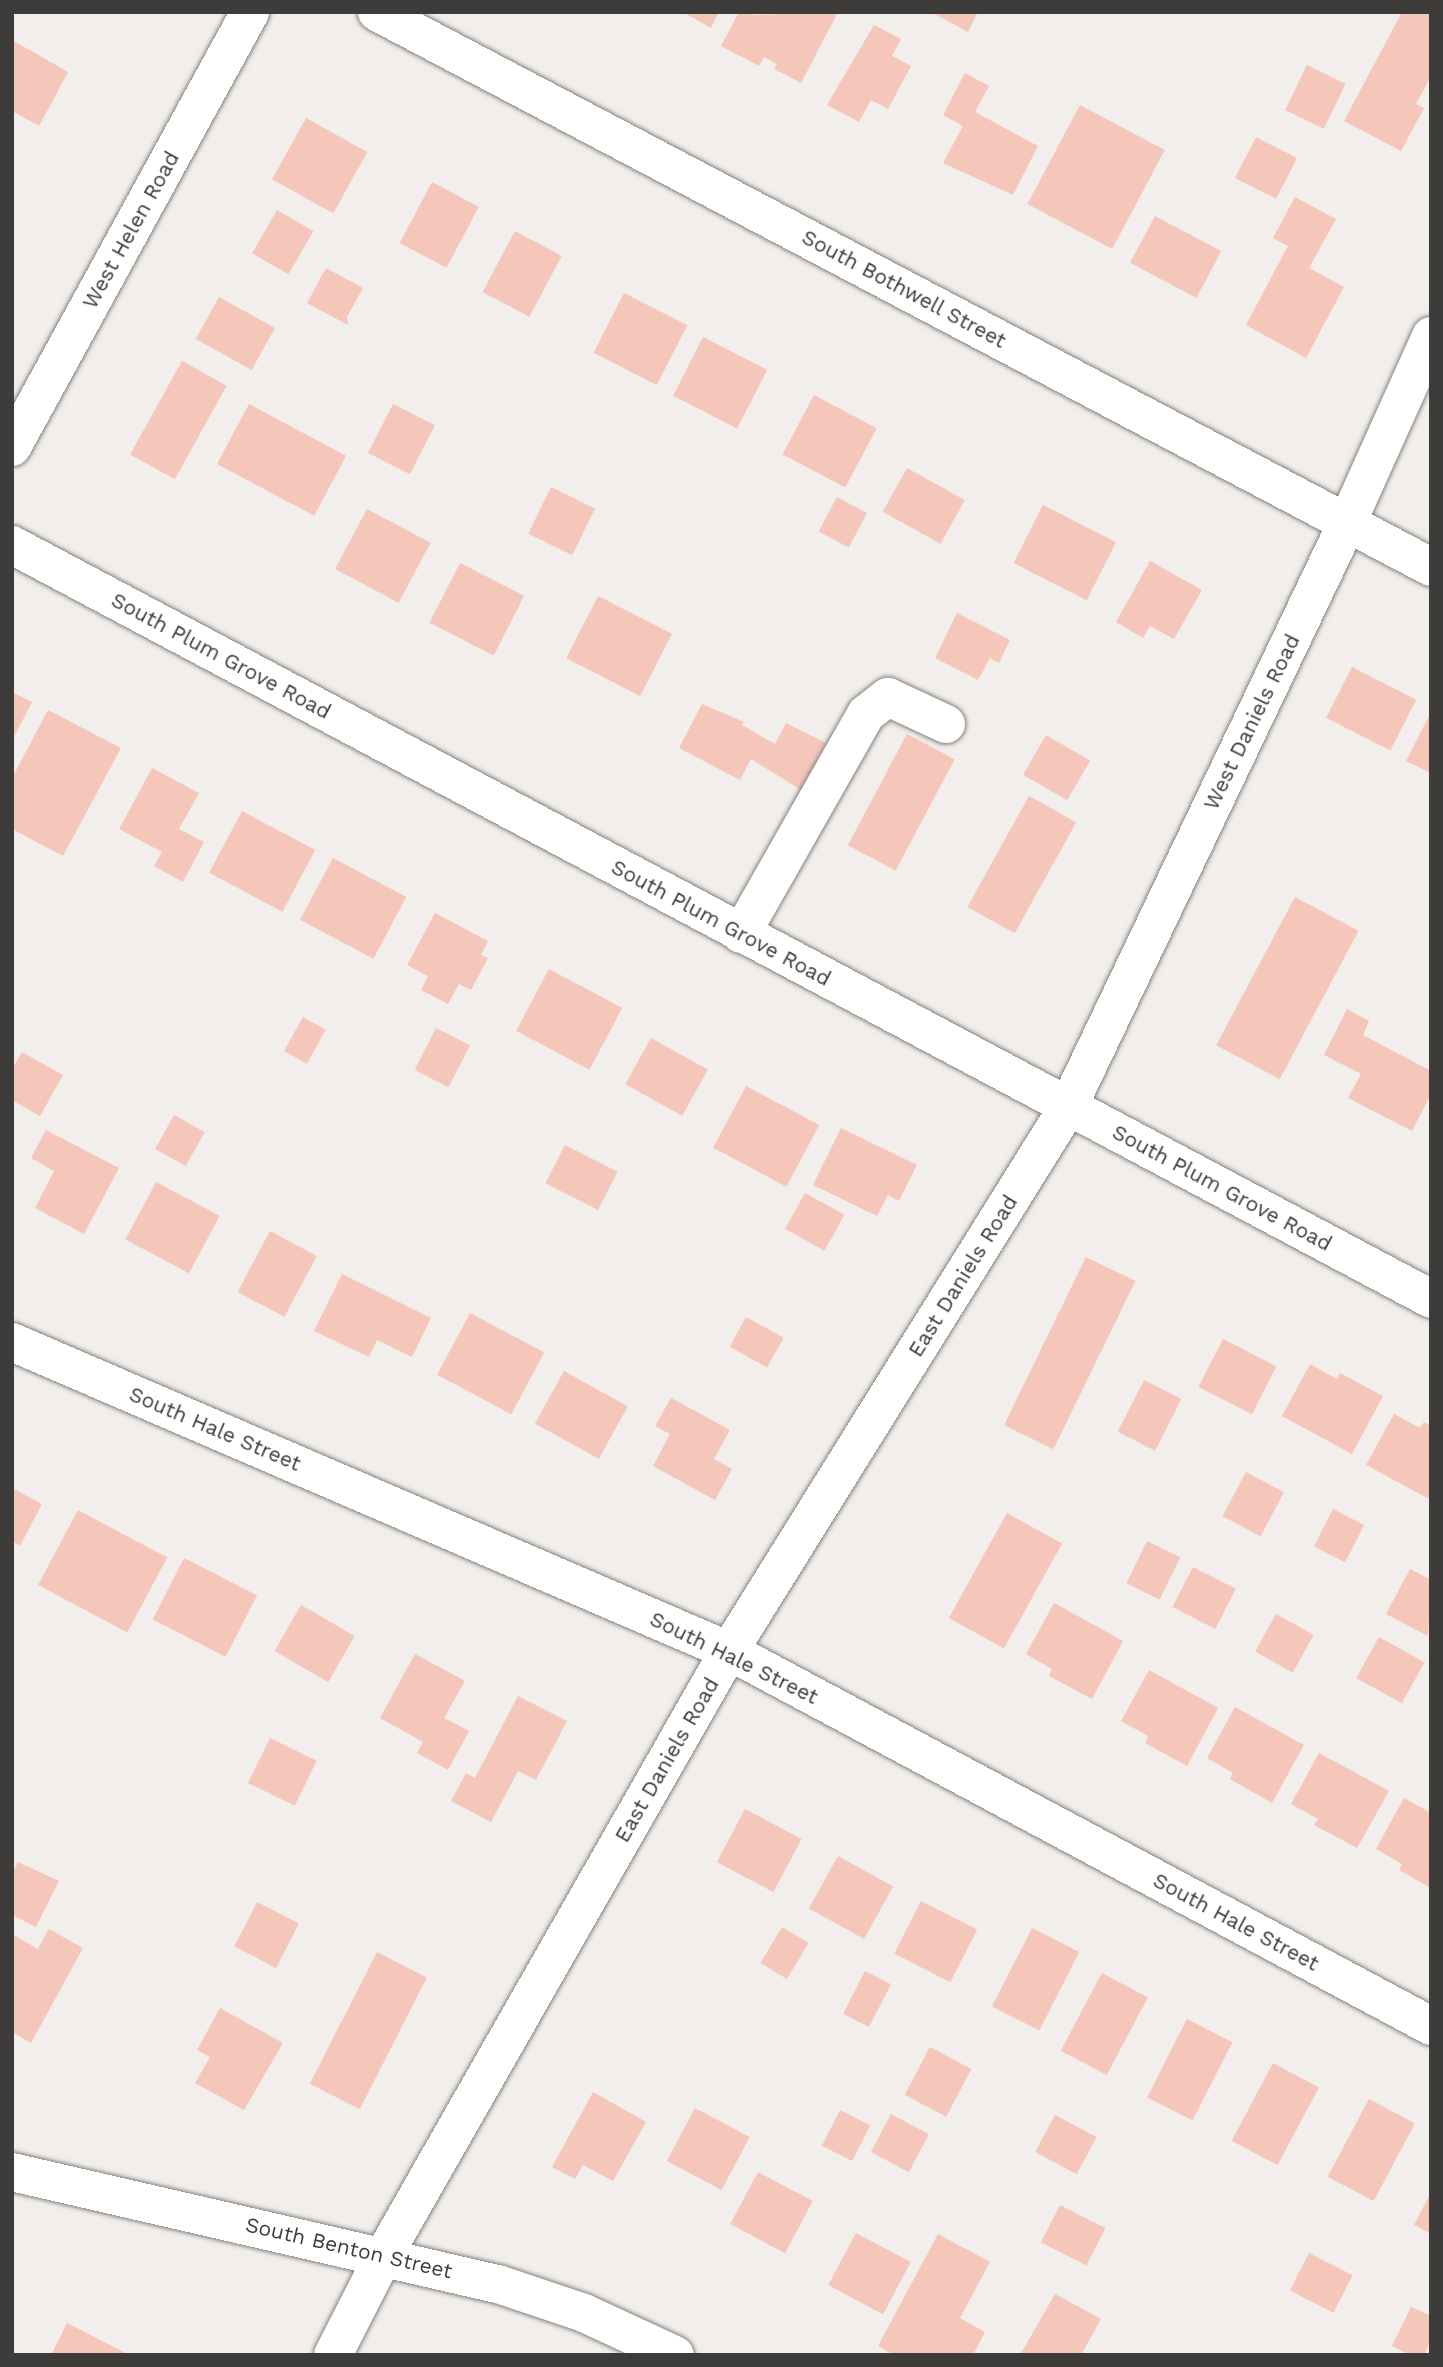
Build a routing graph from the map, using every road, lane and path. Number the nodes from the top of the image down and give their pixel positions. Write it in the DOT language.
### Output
graph roads {
  1 [pos="250,12"];
  2 [pos="377,12"];
  3 [pos="1431,336"];
  4 [pos="12,447"];
  5 [pos="1347,523"];
  6 [pos="12,545"];
  7 [pos="1431,567"];
  8 [pos="946,724"];
  9 [pos="741,934"];
  10 [pos="1068,1107"];
  11 [pos="1431,1298"];
  12 [pos="12,1342"];
  13 [pos="730,1651"];
  14 [pos="1431,2026"];
  15 [pos="12,2172"];
  16 [pos="384,2255"];
  17 [pos="333,2355"];
  18 [pos="676,2355"];
  1 -- 4 [label="street, West Helen Road"];
  2 -- 5 [label="street, South Bothwell Street"];
  3 -- 5 [label="street, West Daniels Road"];
  5 -- 7 [label="street, South Bothwell Street"];
  5 -- 10 [label="street, West Daniels Road"];
  6 -- 9 [label="street, South Plum Grove Road"];
  8 -- 9 [label="street"];
  9 -- 10 [label="street, South Plum Grove Road"];
  10 -- 11 [label="street, South Plum Grove Road"];
  10 -- 13 [label="street, East Daniels Road"];
  12 -- 13 [label="street, South Hale Street"];
  13 -- 14 [label="street, South Hale Street"];
  13 -- 16 [label="street, East Daniels Road"];
  15 -- 16 [label="street, South Benton Street"];
  16 -- 17 [label="street, East Daniels Road"];
  16 -- 18 [label="street, South Benton Street"];
}
